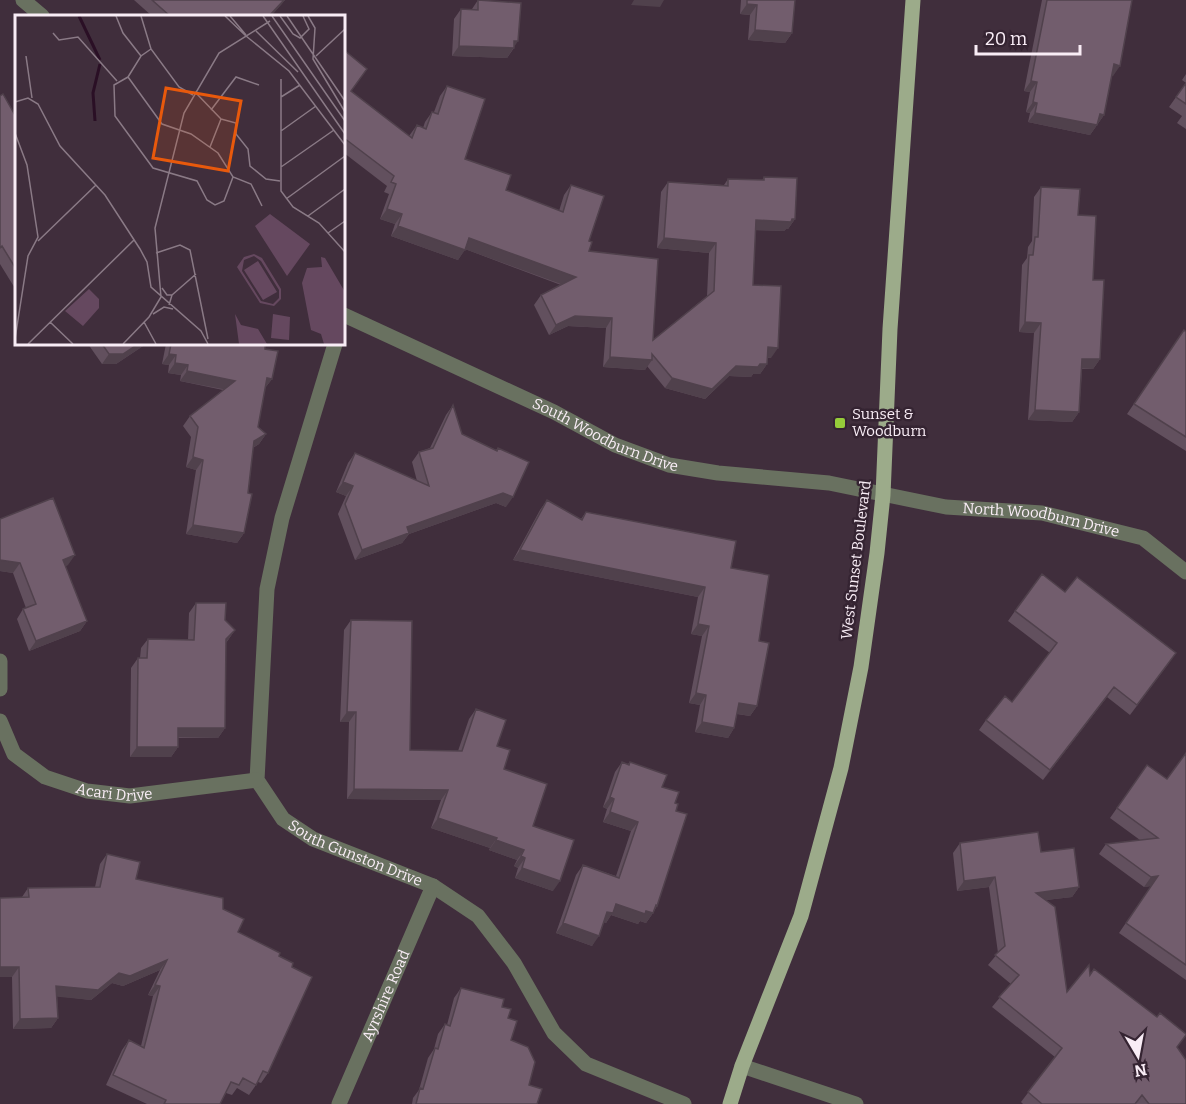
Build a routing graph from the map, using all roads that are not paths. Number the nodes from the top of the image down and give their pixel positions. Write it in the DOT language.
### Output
graph roads {
  1 [pos="23,0"];
  2 [pos="913,0"];
  3 [pos="41,15"];
  4 [pos="345,315"];
  5 [pos="335,345"];
  6 [pos="883,495"];
  7 [pos="1186,572"];
  8 [pos="0,661"];
  9 [pos="0,690"];
  10 [pos="0,722"];
  11 [pos="257,780"];
  12 [pos="433,886"];
  13 [pos="742,1066"];
  14 [pos="339,1104"];
  15 [pos="684,1104"];
  16 [pos="730,1104"];
  17 [pos="856,1104"];
  1 -- 3 [label="street"];
  2 -- 6 [label="main road, West Sunset Boulevard"];
  4 -- 6 [label="street, South Woodburn Drive"];
  5 -- 11 [label="street"];
  6 -- 7 [label="street, North Woodburn Drive"];
  6 -- 13 [label="main road, West Sunset Boulevard"];
  8 -- 9 [label="street"];
  10 -- 11 [label="street, Acari Drive"];
  11 -- 12 [label="street, South Gunston Drive"];
  12 -- 14 [label="street, Ayrshire Road"];
  12 -- 15 [label="street, South Gunston Drive"];
  13 -- 16 [label="main road, West Sunset Boulevard"];
  13 -- 17 [label="street"];
}
